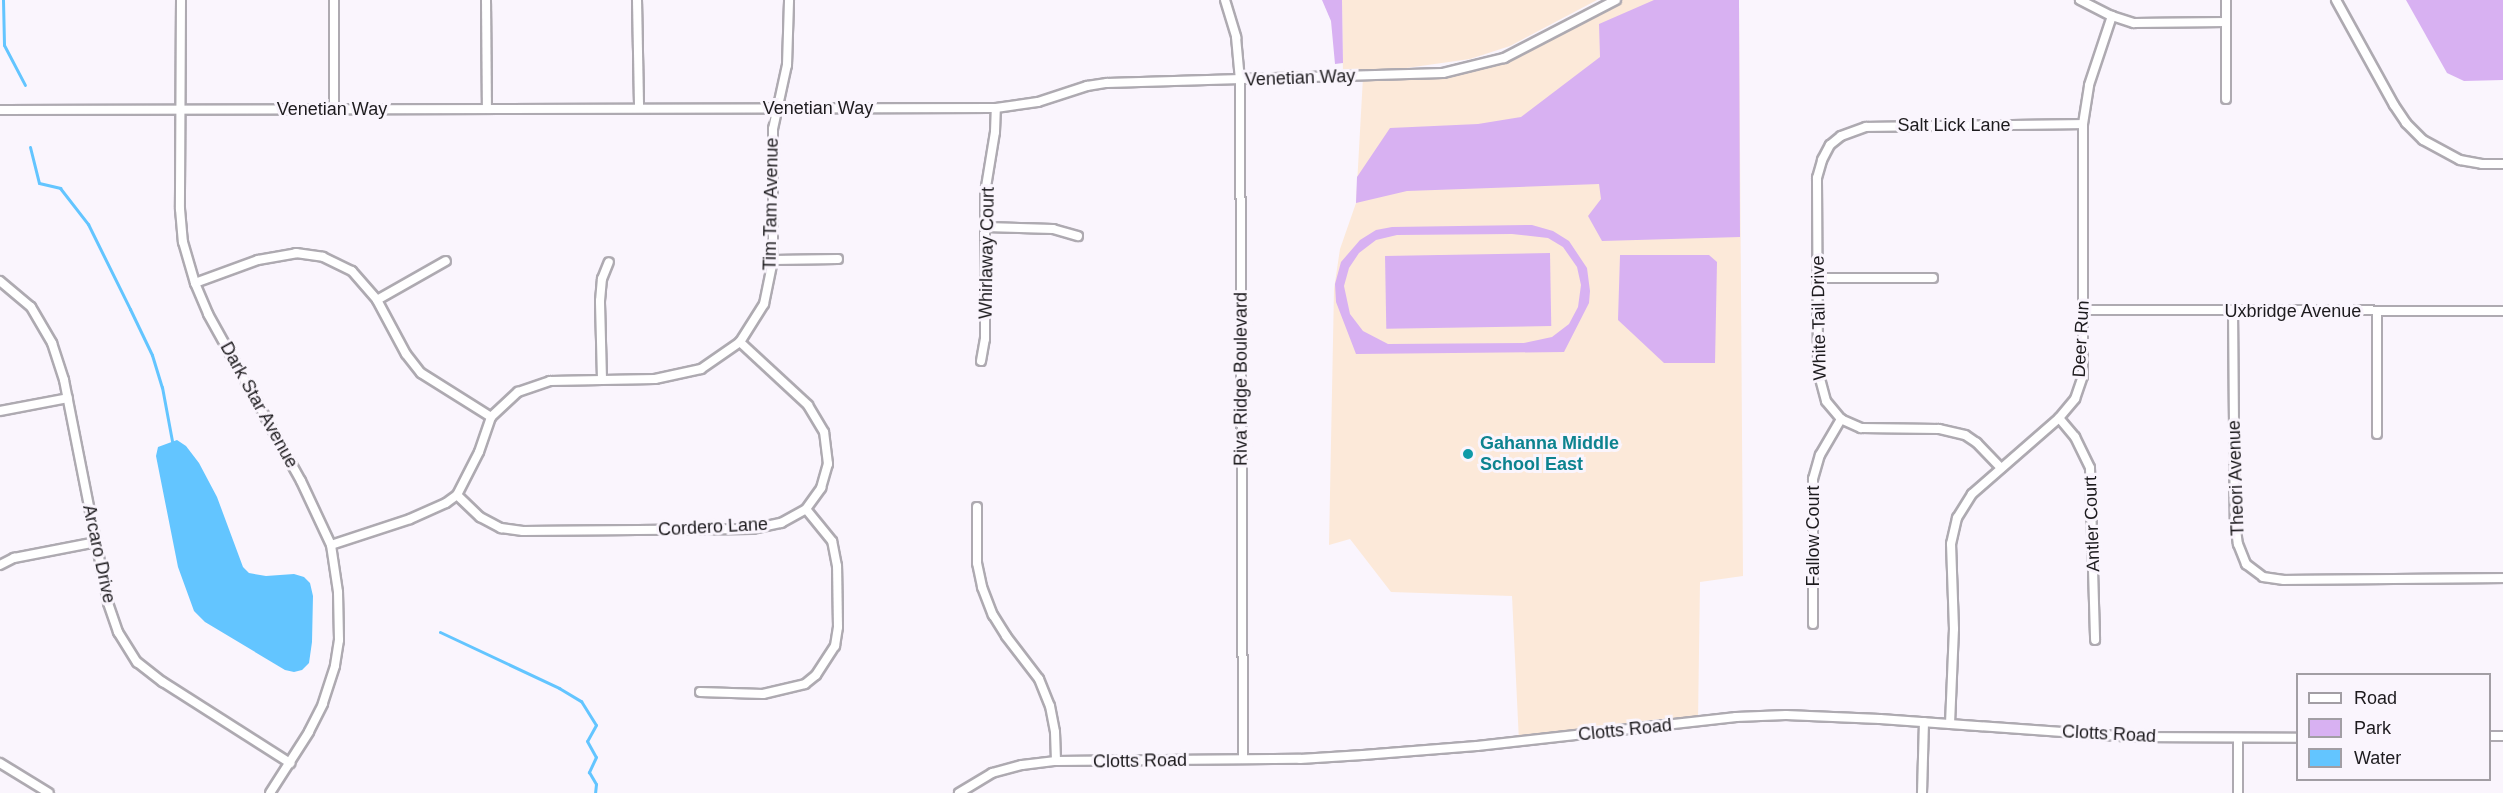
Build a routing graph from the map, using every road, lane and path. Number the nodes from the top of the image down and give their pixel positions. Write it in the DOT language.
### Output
graph roads {
  1 [pos="181,0"];
  2 [pos="334,0"];
  3 [pos="486,0"];
  4 [pos="637,0"];
  5 [pos="789,0"];
  6 [pos="1225,0"];
  7 [pos="1616,0"];
  8 [pos="2080,0"];
  9 [pos="2226,0"];
  10 [pos="2336,0"];
  11 [pos="2112,16"];
  12 [pos="2226,22"];
  13 [pos="1240,80"];
  14 [pos="2226,99"];
  15 [pos="639,108"];
  16 [pos="776,108"];
  17 [pos="996,108"];
  18 [pos="334,109"];
  19 [pos="487,109"];
  20 [pos="0,110"];
  21 [pos="181,110"];
  22 [pos="2083,124"];
  23 [pos="1830,145"];
  24 [pos="2503,164"];
  25 [pos="986,227"];
  26 [pos="1078,236"];
  27 [pos="838,259"];
  28 [pos="773,260"];
  29 [pos="446,261"];
  30 [pos="609,262"];
  31 [pos="1818,278"];
  32 [pos="1933,278"];
  33 [pos="0,281"];
  34 [pos="195,283"];
  35 [pos="377,300"];
  36 [pos="2084,310"];
  37 [pos="2233,310"];
  38 [pos="2377,311"];
  39 [pos="2503,311"];
  40 [pos="740,342"];
  41 [pos="981,361"];
  42 [pos="602,379"];
  43 [pos="68,398"];
  44 [pos="0,411"];
  45 [pos="491,417"];
  46 [pos="2059,418"];
  47 [pos="1841,419"];
  48 [pos="2377,434"];
  49 [pos="2001,468"];
  50 [pos="457,495"];
  51 [pos="977,507"];
  52 [pos="806,509"];
  53 [pos="96,542"];
  54 [pos="331,545"];
  55 [pos="0,565"];
  56 [pos="2503,578"];
  57 [pos="1813,624"];
  58 [pos="2095,640"];
  59 [pos="700,692"];
  60 [pos="1924,722"];
  61 [pos="1950,724"];
  62 [pos="2238,738"];
  63 [pos="2296,738"];
  64 [pos="1243,759"];
  65 [pos="1056,761"];
  66 [pos="0,763"];
  67 [pos="290,763"];
  68 [pos="49,793"];
  69 [pos="270,793"];
  70 [pos="958,793"];
  71 [pos="1922,793"];
  72 [pos="2238,793"];
  1 -- 21 [label="street, Dark Star Avenue"];
  2 -- 18 [label="street"];
  3 -- 19 [label="street"];
  4 -- 15 [label="street"];
  5 -- 16 [label="street, Tim Tam Avenue"];
  6 -- 13 [label="street, Riva Ridge Boulevard"];
  7 -- 13 [label="street, Venetian Way"];
  8 -- 11 [label="street"];
  9 -- 12 [label="street"];
  10 -- 24 [label="street"];
  11 -- 12 [label="street"];
  11 -- 22 [label="street, Deer Run"];
  12 -- 14 [label="street"];
  13 -- 17 [label="street, Venetian Way"];
  13 -- 64 [label="street, Riva Ridge Boulevard"];
  15 -- 16 [label="street, Venetian Way"];
  15 -- 19 [label="street, Venetian Way"];
  16 -- 17 [label="street, Venetian Way"];
  16 -- 28 [label="street, Tim Tam Avenue"];
  17 -- 25 [label="street, Whirlaway Court"];
  18 -- 19 [label="street, Venetian Way"];
  18 -- 21 [label="street, Venetian Way"];
  20 -- 21 [label="street, Venetian Way"];
  21 -- 34 [label="street, Dark Star Avenue"];
  22 -- 23 [label="street, Salt Lick Lane"];
  22 -- 36 [label="street, Deer Run"];
  23 -- 31 [label="street, White Tail Drive"];
  25 -- 26 [label="street"];
  25 -- 41 [label="street, Whirlaway Court"];
  27 -- 28 [label="street"];
  28 -- 40 [label="street, Tim Tam Avenue"];
  29 -- 35 [label="street"];
  30 -- 42 [label="street"];
  31 -- 32 [label="street"];
  31 -- 47 [label="street, White Tail Drive"];
  33 -- 43 [label="street, Arcaro Drive"];
  34 -- 35 [label="street"];
  34 -- 54 [label="street, Dark Star Avenue"];
  35 -- 45 [label="street"];
  36 -- 37 [label="street, Uxbridge Avenue"];
  36 -- 46 [label="street, Deer Run"];
  37 -- 38 [label="street, Uxbridge Avenue"];
  37 -- 56 [label="street, Theori Avenue"];
  38 -- 39 [label="street, Uxbridge Avenue"];
  38 -- 48 [label="street"];
  40 -- 42 [label="street, Tim Tam Avenue"];
  40 -- 52 [label="street, Cordero Lane"];
  42 -- 45 [label="street, Tim Tam Avenue"];
  43 -- 44 [label="street"];
  43 -- 53 [label="street, Arcaro Drive"];
  45 -- 50 [label="street, Tim Tam Avenue"];
  46 -- 49 [label="street, Deer Run"];
  46 -- 58 [label="street, Antler Court"];
  47 -- 49 [label="street"];
  47 -- 57 [label="street, Fallow Court"];
  49 -- 61 [label="street, Deer Run"];
  50 -- 52 [label="street, Cordero Lane"];
  50 -- 54 [label="street"];
  51 -- 65 [label="street"];
  52 -- 59 [label="street"];
  53 -- 55 [label="street"];
  53 -- 67 [label="street, Arcaro Drive"];
  54 -- 67 [label="street, Dark Star Avenue"];
  60 -- 61 [label="street, Clotts Road"];
  60 -- 64 [label="street, Clotts Road"];
  60 -- 71 [label="street"];
  61 -- 62 [label="street, Clotts Road"];
  62 -- 63 [label="street, Clotts Road"];
  62 -- 72 [label="street"];
  64 -- 65 [label="street, Clotts Road"];
  65 -- 70 [label="street, Clotts Road"];
  66 -- 68 [label="street"];
  67 -- 69 [label="street, Dark Star Avenue"];
}
